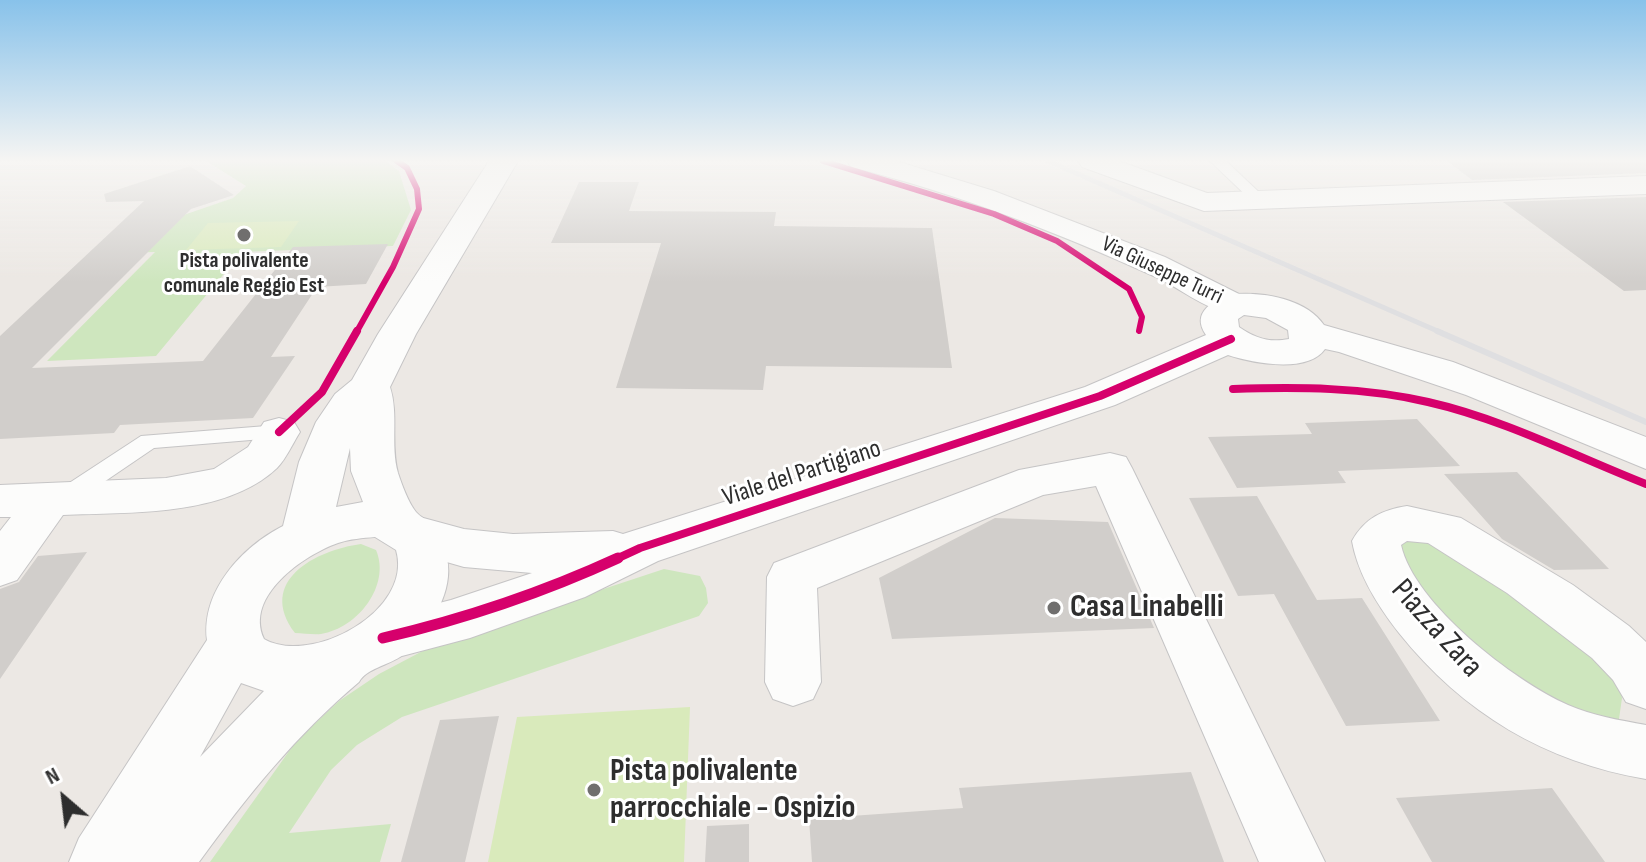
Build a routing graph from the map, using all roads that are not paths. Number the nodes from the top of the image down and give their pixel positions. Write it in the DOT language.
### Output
graph roads {
  1 [pos="479,201"];
  2 [pos="996,201"];
  3 [pos="1233,322"];
  4 [pos="369,387"];
  5 [pos="279,432"];
  6 [pos="1646,454"];
  7 [pos="56,499"];
  8 [pos="0,501"];
  9 [pos="407,529"];
  10 [pos="305,536"];
  11 [pos="640,548"];
  12 [pos="0,567"];
  13 [pos="234,645"];
  14 [pos="368,646"];
  15 [pos="793,682"];
  16 [pos="1646,685"];
  17 [pos="1646,752"];
  18 [pos="103,862"];
  19 [pos="157,862"];
  20 [pos="1292,862"];
  1 -- 4 [label="main road"];
  2 -- 3 [label="street, Via Giuseppe Turri"];
  3 -- 6 [label="main road"];
  3 -- 11 [label="main road, Viale del Partigiano"];
  4 -- 9 [label="main road, Viale del Partigiano"];
  4 -- 10 [label="main road"];
  5 -- 7 [label="street"];
  7 -- 8 [label="street"];
  7 -- 12 [label="street"];
  9 -- 10 [label="main road, Viale del Partigiano"];
  9 -- 11 [label="main road, Viale del Partigiano"];
  9 -- 14 [label="main road, Viale del Partigiano"];
  10 -- 13 [label="main road, Viale del Partigiano"];
  11 -- 14 [label="main road, Viale del Partigiano"];
  13 -- 14 [label="main road, Viale del Partigiano"];
  13 -- 18 [label="main road, Viale del Partigiano"];
  14 -- 19 [label="main road, Viale del Partigiano"];
  15 -- 20 [label="street"];
  16 -- 17 [label="street, Piazza Zara"];
}
